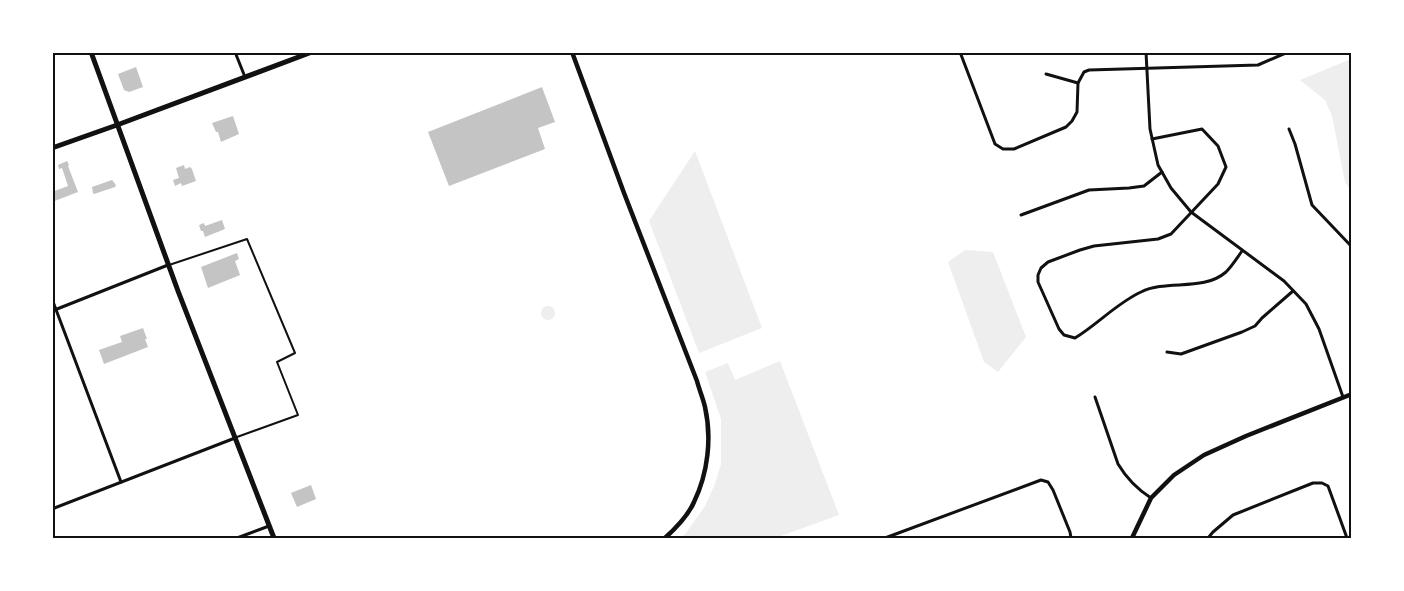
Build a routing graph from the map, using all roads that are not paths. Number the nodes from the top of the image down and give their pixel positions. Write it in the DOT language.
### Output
graph roads {
  1 [pos="91,52"];
  2 [pos="235,52"];
  3 [pos="312,52"];
  4 [pos="572,52"];
  5 [pos="960,52"];
  6 [pos="1146,52"];
  7 [pos="1288,52"];
  8 [pos="1147,68"];
  9 [pos="1046,74"];
  10 [pos="245,78"];
  11 [pos="1078,83"];
  12 [pos="117,125"];
  13 [pos="1289,129"];
  14 [pos="1152,139"];
  15 [pos="52,148"];
  16 [pos="1162,172"];
  17 [pos="1191,212"];
  18 [pos="1021,215"];
  19 [pos="1352,247"];
  20 [pos="1242,251"];
  21 [pos="169,265"];
  22 [pos="1293,291"];
  23 [pos="52,299"];
  24 [pos="54,310"];
  25 [pos="1167,352"];
  26 [pos="1352,394"];
  27 [pos="1095,396"];
  28 [pos="1343,397"];
  29 [pos="235,438"];
  30 [pos="121,482"];
  31 [pos="1151,498"];
  32 [pos="52,509"];
  33 [pos="270,526"];
  34 [pos="237,538"];
  35 [pos="274,538"];
  36 [pos="665,538"];
  37 [pos="885,538"];
  38 [pos="1071,538"];
  39 [pos="1132,538"];
  40 [pos="1208,538"];
  41 [pos="1347,538"];
  1 -- 12 [label="main road"];
  2 -- 10 [label="street"];
  3 -- 10 [label="main road"];
  4 -- 36 [label="street"];
  5 -- 11 [label="street"];
  6 -- 8 [label="street"];
  7 -- 8 [label="street"];
  8 -- 11 [label="street"];
  8 -- 14 [label="street"];
  9 -- 11 [label="street"];
  10 -- 12 [label="main road"];
  12 -- 15 [label="main road"];
  12 -- 21 [label="main road"];
  13 -- 19 [label="street"];
  14 -- 16 [label="street"];
  14 -- 17 [label="street"];
  16 -- 17 [label="street"];
  16 -- 18 [label="street"];
  17 -- 20 [label="street"];
  17 -- 20 [label="street"];
  20 -- 22 [label="street"];
  21 -- 24 [label="street"];
  21 -- 29 [label="main road"];
  21 -- 29 [label="lane"];
  22 -- 25 [label="street"];
  22 -- 28 [label="street"];
  23 -- 24 [label="street"];
  24 -- 30 [label="street"];
  26 -- 28 [label="street"];
  27 -- 31 [label="street"];
  28 -- 31 [label="street"];
  29 -- 30 [label="street"];
  29 -- 33 [label="main road"];
  30 -- 32 [label="street"];
  31 -- 39 [label="street"];
  33 -- 34 [label="street"];
  33 -- 35 [label="main road"];
  37 -- 38 [label="street"];
  40 -- 41 [label="street"];
}
